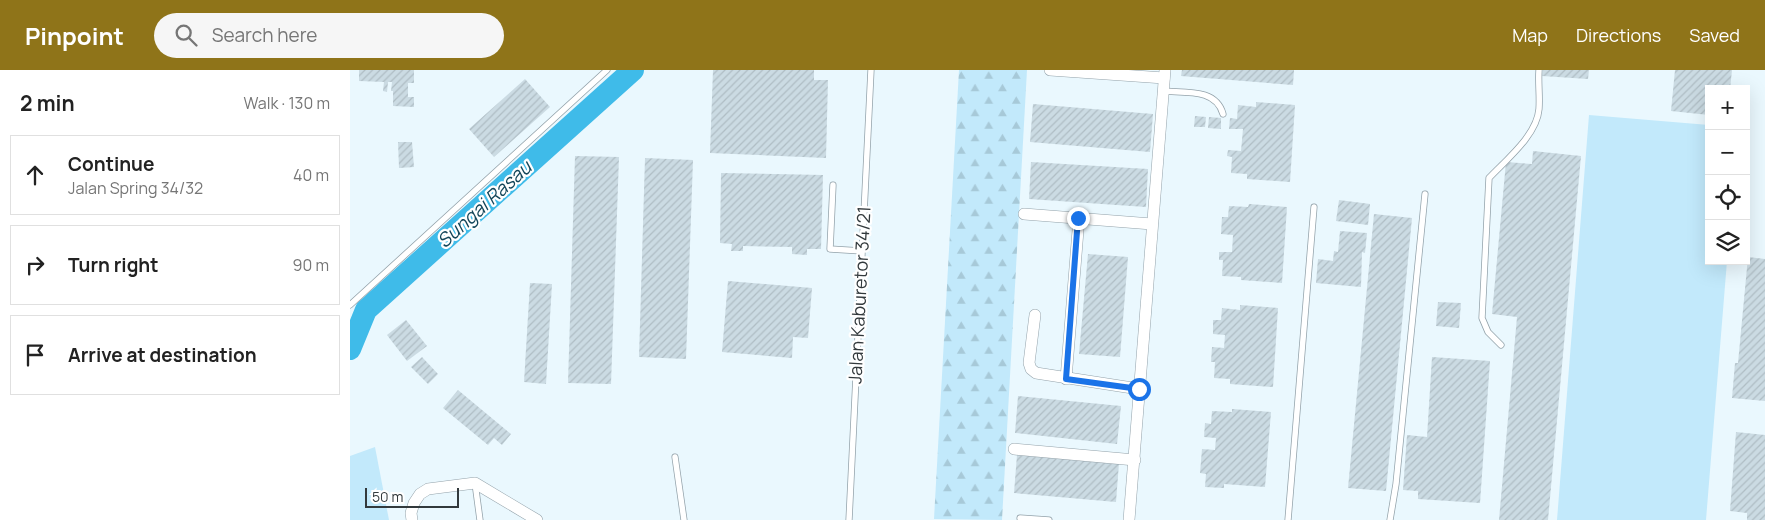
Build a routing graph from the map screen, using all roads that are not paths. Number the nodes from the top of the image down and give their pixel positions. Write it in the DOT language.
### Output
graph roads {
  1 [pos="607,70"];
  2 [pos="871,70"];
  3 [pos="1050,70"];
  4 [pos="1539,70"];
  5 [pos="1164,74"];
  6 [pos="1163,92"];
  7 [pos="1223,114"];
  8 [pos="833,185"];
  9 [pos="1425,194"];
  10 [pos="1314,207"];
  11 [pos="1024,214"];
  12 [pos="1078,218"];
  13 [pos="1152,224"];
  14 [pos="862,251"];
  15 [pos="350,305"];
  16 [pos="1035,315"];
  17 [pos="1501,345"];
  18 [pos="1066,379"];
  19 [pos="1139,389"];
  20 [pos="1014,449"];
  21 [pos="675,457"];
  22 [pos="1135,460"];
  23 [pos="475,483"];
  24 [pos="1020,518"];
  25 [pos="412,520"];
  26 [pos="480,520"];
  27 [pos="537,520"];
  28 [pos="684,520"];
  29 [pos="848,520"];
  30 [pos="1049,520"];
  31 [pos="1129,520"];
  32 [pos="1288,520"];
  33 [pos="1390,520"];
  1 -- 15 [label="lane"];
  2 -- 14 [label="lane, Jalan Kaburetor 34/21"];
  3 -- 5 [label="street"];
  4 -- 17 [label="lane"];
  5 -- 6 [label="street"];
  6 -- 7 [label="lane"];
  6 -- 13 [label="street"];
  8 -- 14 [label="lane"];
  9 -- 33 [label="lane"];
  10 -- 32 [label="lane"];
  11 -- 12 [label="street"];
  12 -- 13 [label="street"];
  12 -- 18 [label="street"];
  13 -- 19 [label="street"];
  14 -- 29 [label="lane, Jalan Kaburetor 34/21"];
  16 -- 18 [label="street"];
  18 -- 19 [label="street"];
  19 -- 22 [label="street"];
  20 -- 22 [label="street"];
  21 -- 28 [label="lane"];
  22 -- 31 [label="street"];
  23 -- 25 [label="street"];
  23 -- 26 [label="lane"];
  23 -- 27 [label="street"];
  24 -- 30 [label="lane"];
}
